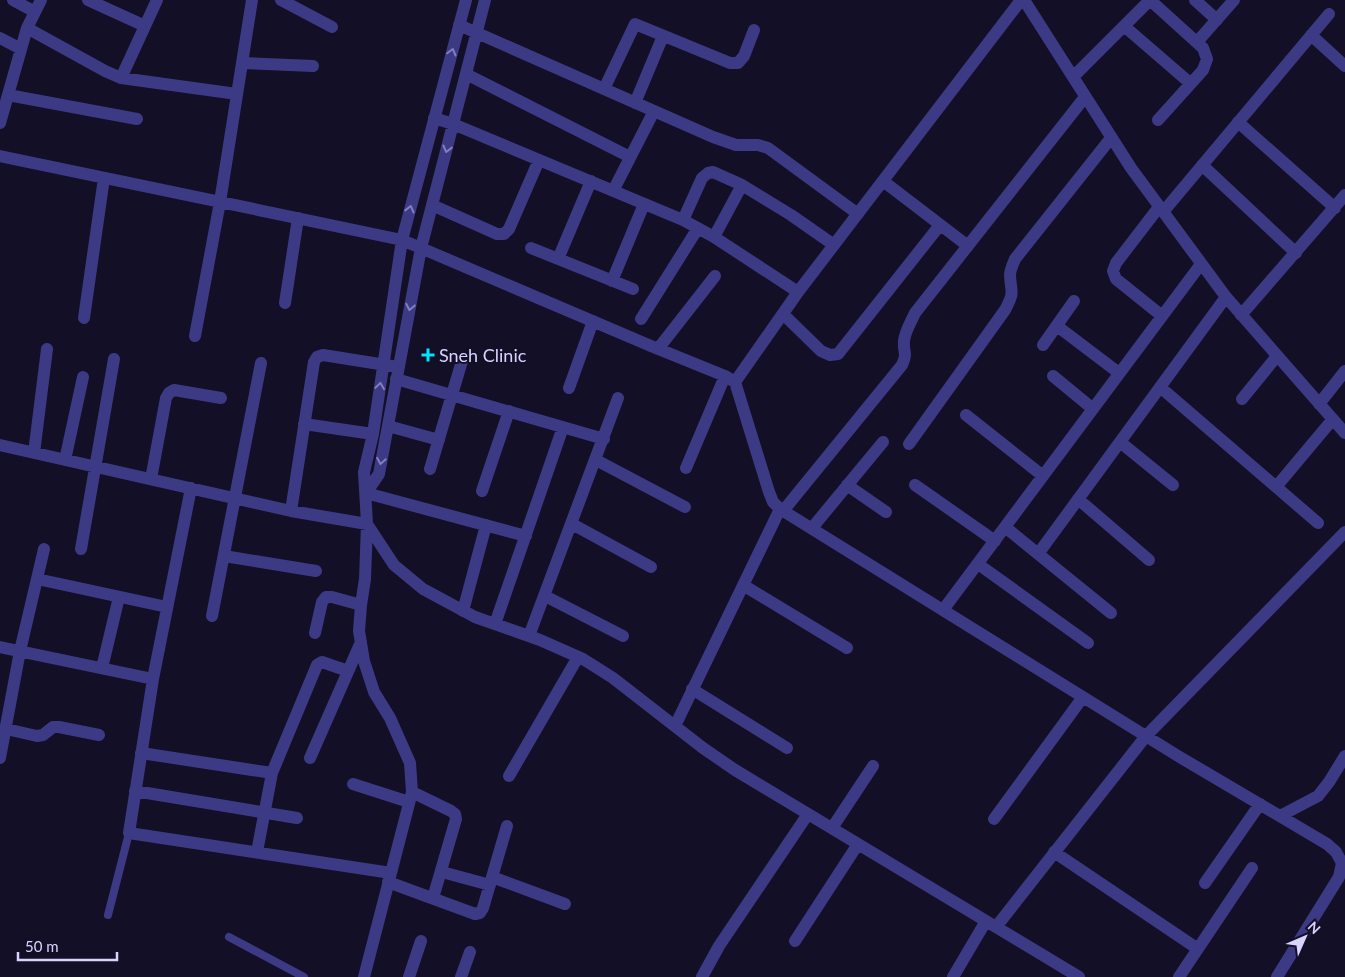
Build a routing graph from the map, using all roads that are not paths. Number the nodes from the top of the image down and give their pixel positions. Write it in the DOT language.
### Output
graph roads {
  1 [pos="13,0"];
  2 [pos="41,0"];
  3 [pos="88,0"];
  4 [pos="157,0"];
  5 [pos="252,0"];
  6 [pos="281,0"];
  7 [pos="466,0"];
  8 [pos="486,0"];
  9 [pos="1022,0"];
  10 [pos="1150,0"];
  11 [pos="1195,0"];
  12 [pos="1234,0"];
  13 [pos="35,12"];
  14 [pos="1329,14"];
  15 [pos="1217,20"];
  16 [pos="459,25"];
  17 [pos="145,26"];
  18 [pos="1124,26"];
  19 [pos="332,27"];
  20 [pos="27,28"];
  21 [pos="754,30"];
  22 [pos="477,33"];
  23 [pos="1311,35"];
  24 [pos="663,36"];
  25 [pos="0,38"];
  26 [pos="1198,42"];
  27 [pos="21,50"];
  28 [pos="242,63"];
  29 [pos="312,66"];
  30 [pos="1345,66"];
  31 [pos="466,74"];
  32 [pos="1073,77"];
  33 [pos="121,78"];
  34 [pos="1190,83"];
  35 [pos="604,89"];
  36 [pos="237,94"];
  37 [pos="8,95"];
  38 [pos="1085,96"];
  39 [pos="635,103"];
  40 [pos="654,111"];
  41 [pos="434,118"];
  42 [pos="137,119"];
  43 [pos="1158,120"];
  44 [pos="1238,122"];
  45 [pos="0,123"];
  46 [pos="453,124"];
  47 [pos="1111,138"];
  48 [pos="0,156"];
  49 [pos="630,157"];
  50 [pos="539,160"];
  51 [pos="1202,165"];
  52 [pos="104,178"];
  53 [pos="591,182"];
  54 [pos="883,182"];
  55 [pos="742,185"];
  56 [pos="613,191"];
  57 [pos="1345,195"];
  58 [pos="220,202"];
  59 [pos="644,204"];
  60 [pos="432,205"];
  61 [pos="1335,208"];
  62 [pos="1161,209"];
  63 [pos="858,214"];
  64 [pos="298,218"];
  65 [pos="683,220"];
  66 [pos="940,225"];
  67 [pos="698,228"];
  68 [pos="714,238"];
  69 [pos="402,240"];
  70 [pos="834,245"];
  71 [pos="968,246"];
  72 [pos="421,248"];
  73 [pos="531,248"];
  74 [pos="1296,252"];
  75 [pos="558,259"];
  76 [pos="1201,264"];
  77 [pos="715,276"];
  78 [pos="612,280"];
  79 [pos="633,289"];
  80 [pos="798,292"];
  81 [pos="1226,297"];
  82 [pos="1074,301"];
  83 [pos="286,303"];
  84 [pos="783,314"];
  85 [pos="1241,315"];
  86 [pos="1162,316"];
  87 [pos="84,318"];
  88 [pos="641,319"];
  89 [pos="593,321"];
  90 [pos="1057,326"];
  91 [pos="195,336"];
  92 [pos="1042,346"];
  93 [pos="47,349"];
  94 [pos="658,349"];
  95 [pos="1277,356"];
  96 [pos="114,359"];
  97 [pos="462,361"];
  98 [pos="261,363"];
  99 [pos="383,365"];
  100 [pos="1345,371"];
  101 [pos="398,373"];
  102 [pos="1120,373"];
  103 [pos="1053,376"];
  104 [pos="83,377"];
  105 [pos="730,379"];
  106 [pos="1160,387"];
  107 [pos="569,388"];
  108 [pos="453,395"];
  109 [pos="221,398"];
  110 [pos="618,398"];
  111 [pos="1242,400"];
  112 [pos="1320,404"];
  113 [pos="1093,409"];
  114 [pos="509,411"];
  115 [pos="966,415"];
  116 [pos="1333,419"];
  117 [pos="304,424"];
  118 [pos="388,426"];
  119 [pos="563,427"];
  120 [pos="1345,433"];
  121 [pos="373,434"];
  122 [pos="604,439"];
  123 [pos="439,440"];
  124 [pos="883,442"];
  125 [pos="1120,442"];
  126 [pos="909,444"];
  127 [pos="0,445"];
  128 [pos="34,453"];
  129 [pos="65,460"];
  130 [pos="596,460"];
  131 [pos="96,467"];
  132 [pos="686,468"];
  133 [pos="430,469"];
  134 [pos="1043,476"];
  135 [pos="151,479"];
  136 [pos="847,485"];
  137 [pos="915,485"];
  138 [pos="1173,486"];
  139 [pos="1276,487"];
  140 [pos="191,488"];
  141 [pos="482,491"];
  142 [pos="366,493"];
  143 [pos="236,499"];
  144 [pos="1078,499"];
  145 [pos="685,507"];
  146 [pos="781,510"];
  147 [pos="291,511"];
  148 [pos="886,512"];
  149 [pos="1318,523"];
  150 [pos="367,524"];
  151 [pos="572,524"];
  152 [pos="486,525"];
  153 [pos="1005,527"];
  154 [pos="812,528"];
  155 [pos="1345,532"];
  156 [pos="526,536"];
  157 [pos="995,541"];
  158 [pos="44,549"];
  159 [pos="81,549"];
  160 [pos="1038,554"];
  161 [pos="224,556"];
  162 [pos="1149,560"];
  163 [pos="978,564"];
  164 [pos="651,567"];
  165 [pos="316,571"];
  166 [pos="37,579"];
  167 [pos="743,585"];
  168 [pos="545,596"];
  169 [pos="119,597"];
  170 [pos="361,606"];
  171 [pos="167,607"];
  172 [pos="943,610"];
  173 [pos="463,611"];
  174 [pos="1111,613"];
  175 [pos="212,616"];
  176 [pos="495,624"];
  177 [pos="315,633"];
  178 [pos="529,636"];
  179 [pos="623,636"];
  180 [pos="361,642"];
  181 [pos="1088,643"];
  182 [pos="0,647"];
  183 [pos="847,648"];
  184 [pos="20,651"];
  185 [pos="578,657"];
  186 [pos="102,668"];
  187 [pos="348,671"];
  188 [pos="153,678"];
  189 [pos="692,690"];
  190 [pos="1083,696"];
  191 [pos="675,726"];
  192 [pos="6,729"];
  193 [pos="100,735"];
  194 [pos="1146,736"];
  195 [pos="788,748"];
  196 [pos="141,753"];
  197 [pos="1345,756"];
  198 [pos="0,758"];
  199 [pos="310,758"];
  200 [pos="873,766"];
  201 [pos="272,773"];
  202 [pos="509,776"];
  203 [pos="353,784"];
  204 [pos="135,791"];
  205 [pos="410,797"];
  206 [pos="1260,804"];
  207 [pos="264,812"];
  208 [pos="808,814"];
  209 [pos="1280,816"];
  210 [pos="297,818"];
  211 [pos="994,819"];
  212 [pos="507,826"];
  213 [pos="832,828"];
  214 [pos="129,833"];
  215 [pos="858,844"];
  216 [pos="256,852"];
  217 [pos="1054,852"];
  218 [pos="1252,868"];
  219 [pos="442,872"];
  220 [pos="389,877"];
  221 [pos="491,881"];
  222 [pos="1205,883"];
  223 [pos="433,898"];
  224 [pos="565,904"];
  225 [pos="108,915"];
  226 [pos="991,924"];
  227 [pos="229,937"];
  228 [pos="421,941"];
  229 [pos="795,941"];
  230 [pos="1198,949"];
  231 [pos="470,952"];
  232 [pos="304,977"];
  233 [pos="364,977"];
  234 [pos="409,977"];
  235 [pos="461,977"];
  236 [pos="702,977"];
  237 [pos="953,977"];
  238 [pos="1080,977"];
  239 [pos="1179,977"];
  240 [pos="1277,977"];
  1 -- 13 [label="street"];
  2 -- 13 [label="street"];
  3 -- 17 [label="street"];
  4 -- 17 [label="street"];
  5 -- 28 [label="street"];
  6 -- 19 [label="street"];
  7 -- 16 [label="street"];
  8 -- 22 [label="street"];
  9 -- 32 [label="street"];
  9 -- 54 [label="street"];
  10 -- 18 [label="street"];
  10 -- 26 [label="street"];
  11 -- 15 [label="street"];
  12 -- 15 [label="street"];
  13 -- 20 [label="street"];
  14 -- 23 [label="street"];
  15 -- 26 [label="street"];
  16 -- 22 [label="street"];
  41 -- 16 [label="street, one-way"];
  17 -- 33 [label="street"];
  18 -- 32 [label="street"];
  18 -- 34 [label="street"];
  20 -- 27 [label="street"];
  20 -- 33 [label="street"];
  21 -- 24 [label="street"];
  22 -- 31 [label="street"];
  22 -- 35 [label="street"];
  23 -- 30 [label="street"];
  23 -- 44 [label="street"];
  24 -- 35 [label="street"];
  24 -- 39 [label="street"];
  25 -- 27 [label="street"];
  26 -- 34 [label="street"];
  27 -- 37 [label="street"];
  28 -- 29 [label="street"];
  28 -- 36 [label="street"];
  31 -- 46 [label="street"];
  31 -- 49 [label="street"];
  32 -- 38 [label="street"];
  33 -- 36 [label="street"];
  34 -- 43 [label="street"];
  35 -- 39 [label="street"];
  36 -- 58 [label="street"];
  37 -- 42 [label="street"];
  37 -- 45 [label="street"];
  38 -- 47 [label="street"];
  38 -- 71 [label="street"];
  39 -- 40 [label="street"];
  40 -- 49 [label="street"];
  40 -- 63 [label="street"];
  41 -- 46 [label="street"];
  69 -- 41 [label="street, one-way"];
  44 -- 51 [label="street"];
  44 -- 61 [label="street"];
  46 -- 50 [label="street"];
  46 -- 60 [label="street, one-way"];
  47 -- 62 [label="street"];
  47 -- 126 [label="street"];
  48 -- 52 [label="street"];
  49 -- 56 [label="street"];
  50 -- 53 [label="street"];
  50 -- 60 [label="street"];
  51 -- 62 [label="street"];
  51 -- 74 [label="street"];
  52 -- 58 [label="street"];
  52 -- 87 [label="street"];
  53 -- 56 [label="street"];
  53 -- 75 [label="street"];
  54 -- 63 [label="street"];
  54 -- 66 [label="street"];
  55 -- 65 [label="street"];
  55 -- 68 [label="street"];
  55 -- 70 [label="street"];
  56 -- 59 [label="street"];
  57 -- 61 [label="street"];
  58 -- 64 [label="street"];
  58 -- 91 [label="street"];
  59 -- 65 [label="street"];
  59 -- 78 [label="street"];
  60 -- 72 [label="street"];
  61 -- 74 [label="street"];
  62 -- 76 [label="street"];
  62 -- 86 [label="street"];
  63 -- 70 [label="street"];
  64 -- 69 [label="street"];
  64 -- 83 [label="street"];
  65 -- 67 [label="street"];
  66 -- 71 [label="street"];
  66 -- 84 [label="street"];
  67 -- 68 [label="street"];
  67 -- 88 [label="street"];
  68 -- 80 [label="street"];
  69 -- 72 [label="street"];
  69 -- 99 [label="street"];
  70 -- 80 [label="street"];
  71 -- 146 [label="street"];
  72 -- 89 [label="street"];
  72 -- 101 [label="street, one-way"];
  73 -- 75 [label="street"];
  74 -- 85 [label="street"];
  75 -- 78 [label="street"];
  76 -- 81 [label="street"];
  76 -- 86 [label="street"];
  77 -- 94 [label="street"];
  78 -- 79 [label="street"];
  80 -- 84 [label="street"];
  81 -- 85 [label="street"];
  81 -- 106 [label="street"];
  82 -- 90 [label="street"];
  84 -- 105 [label="street"];
  85 -- 95 [label="street"];
  86 -- 102 [label="street"];
  89 -- 94 [label="street"];
  89 -- 107 [label="street"];
  90 -- 92 [label="street"];
  90 -- 102 [label="street"];
  93 -- 128 [label="street"];
  94 -- 105 [label="street"];
  95 -- 111 [label="street"];
  95 -- 112 [label="street"];
  96 -- 131 [label="street"];
  97 -- 108 [label="street"];
  98 -- 143 [label="street"];
  99 -- 101 [label="street"];
  99 -- 117 [label="street"];
  121 -- 99 [label="street, one-way"];
  100 -- 112 [label="street"];
  101 -- 108 [label="street"];
  101 -- 118 [label="street"];
  102 -- 113 [label="street"];
  103 -- 113 [label="street"];
  104 -- 129 [label="street"];
  105 -- 132 [label="street"];
  105 -- 146 [label="street"];
  106 -- 125 [label="street"];
  106 -- 139 [label="street"];
  108 -- 114 [label="street"];
  108 -- 123 [label="street"];
  109 -- 135 [label="street"];
  110 -- 122 [label="street"];
  112 -- 116 [label="street"];
  113 -- 134 [label="street"];
  114 -- 119 [label="street"];
  114 -- 141 [label="street"];
  115 -- 134 [label="street"];
  116 -- 120 [label="street"];
  116 -- 139 [label="street"];
  117 -- 121 [label="street"];
  117 -- 147 [label="street"];
  118 -- 123 [label="street"];
  118 -- 142 [label="street, one-way"];
  119 -- 122 [label="street"];
  119 -- 156 [label="street"];
  121 -- 142 [label="street"];
  122 -- 130 [label="street"];
  123 -- 133 [label="street"];
  124 -- 136 [label="street"];
  125 -- 138 [label="street"];
  125 -- 144 [label="street"];
  127 -- 128 [label="street"];
  128 -- 129 [label="street"];
  129 -- 131 [label="street"];
  130 -- 145 [label="street"];
  130 -- 151 [label="street"];
  131 -- 135 [label="street"];
  131 -- 159 [label="street"];
  134 -- 153 [label="street"];
  135 -- 140 [label="street"];
  136 -- 148 [label="street"];
  136 -- 154 [label="street"];
  137 -- 157 [label="street"];
  139 -- 149 [label="street"];
  140 -- 143 [label="street"];
  140 -- 171 [label="street"];
  142 -- 150 [label="street"];
  142 -- 152 [label="street"];
  143 -- 147 [label="street"];
  143 -- 161 [label="street"];
  144 -- 160 [label="street"];
  144 -- 162 [label="street"];
  146 -- 154 [label="street"];
  146 -- 167 [label="street"];
  147 -- 150 [label="street"];
  150 -- 170 [label="street"];
  150 -- 173 [label="street"];
  151 -- 164 [label="street"];
  151 -- 168 [label="street"];
  152 -- 156 [label="street"];
  152 -- 173 [label="street"];
  153 -- 157 [label="street"];
  153 -- 160 [label="street"];
  154 -- 172 [label="street"];
  155 -- 194 [label="street"];
  156 -- 176 [label="street"];
  157 -- 163 [label="street"];
  158 -- 166 [label="street"];
  160 -- 174 [label="street"];
  161 -- 165 [label="street"];
  161 -- 175 [label="street"];
  163 -- 172 [label="street"];
  163 -- 181 [label="street"];
  166 -- 169 [label="street"];
  166 -- 184 [label="street"];
  167 -- 183 [label="street"];
  167 -- 189 [label="street"];
  168 -- 178 [label="street"];
  168 -- 179 [label="street"];
  169 -- 171 [label="street"];
  169 -- 186 [label="street"];
  170 -- 177 [label="street"];
  170 -- 180 [label="street"];
  171 -- 188 [label="street"];
  172 -- 190 [label="street"];
  173 -- 176 [label="street"];
  176 -- 178 [label="street"];
  178 -- 185 [label="street"];
  180 -- 187 [label="street"];
  180 -- 205 [label="street"];
  182 -- 184 [label="street"];
  184 -- 186 [label="street"];
  184 -- 192 [label="street"];
  185 -- 191 [label="street"];
  185 -- 202 [label="street"];
  186 -- 188 [label="street"];
  187 -- 199 [label="street"];
  187 -- 201 [label="street"];
  188 -- 196 [label="street"];
  189 -- 191 [label="street"];
  189 -- 195 [label="street"];
  190 -- 194 [label="street"];
  190 -- 211 [label="street"];
  191 -- 208 [label="street"];
  192 -- 193 [label="street"];
  192 -- 198 [label="street"];
  194 -- 206 [label="street"];
  194 -- 217 [label="street"];
  196 -- 201 [label="street"];
  196 -- 204 [label="street"];
  197 -- 209 [label="street"];
  200 -- 213 [label="street"];
  201 -- 207 [label="street"];
  203 -- 205 [label="street"];
  204 -- 207 [label="street"];
  204 -- 214 [label="street"];
  205 -- 219 [label="street"];
  205 -- 220 [label="street"];
  206 -- 209 [label="street"];
  206 -- 222 [label="street"];
  207 -- 210 [label="street"];
  207 -- 216 [label="street"];
  208 -- 213 [label="street"];
  208 -- 236 [label="street"];
  209 -- 240 [label="street"];
  212 -- 221 [label="street"];
  213 -- 215 [label="street"];
  214 -- 216 [label="street"];
  214 -- 225 [label="lane"];
  215 -- 226 [label="street"];
  215 -- 229 [label="street"];
  216 -- 220 [label="street"];
  217 -- 226 [label="street"];
  217 -- 230 [label="street"];
  218 -- 230 [label="street"];
  219 -- 221 [label="street"];
  219 -- 223 [label="street"];
  220 -- 223 [label="street"];
  220 -- 233 [label="street"];
  221 -- 223 [label="street"];
  221 -- 224 [label="street"];
  226 -- 237 [label="street"];
  226 -- 238 [label="street"];
  227 -- 232 [label="lane"];
  228 -- 234 [label="street"];
  230 -- 239 [label="street"];
  231 -- 235 [label="street"];
}
